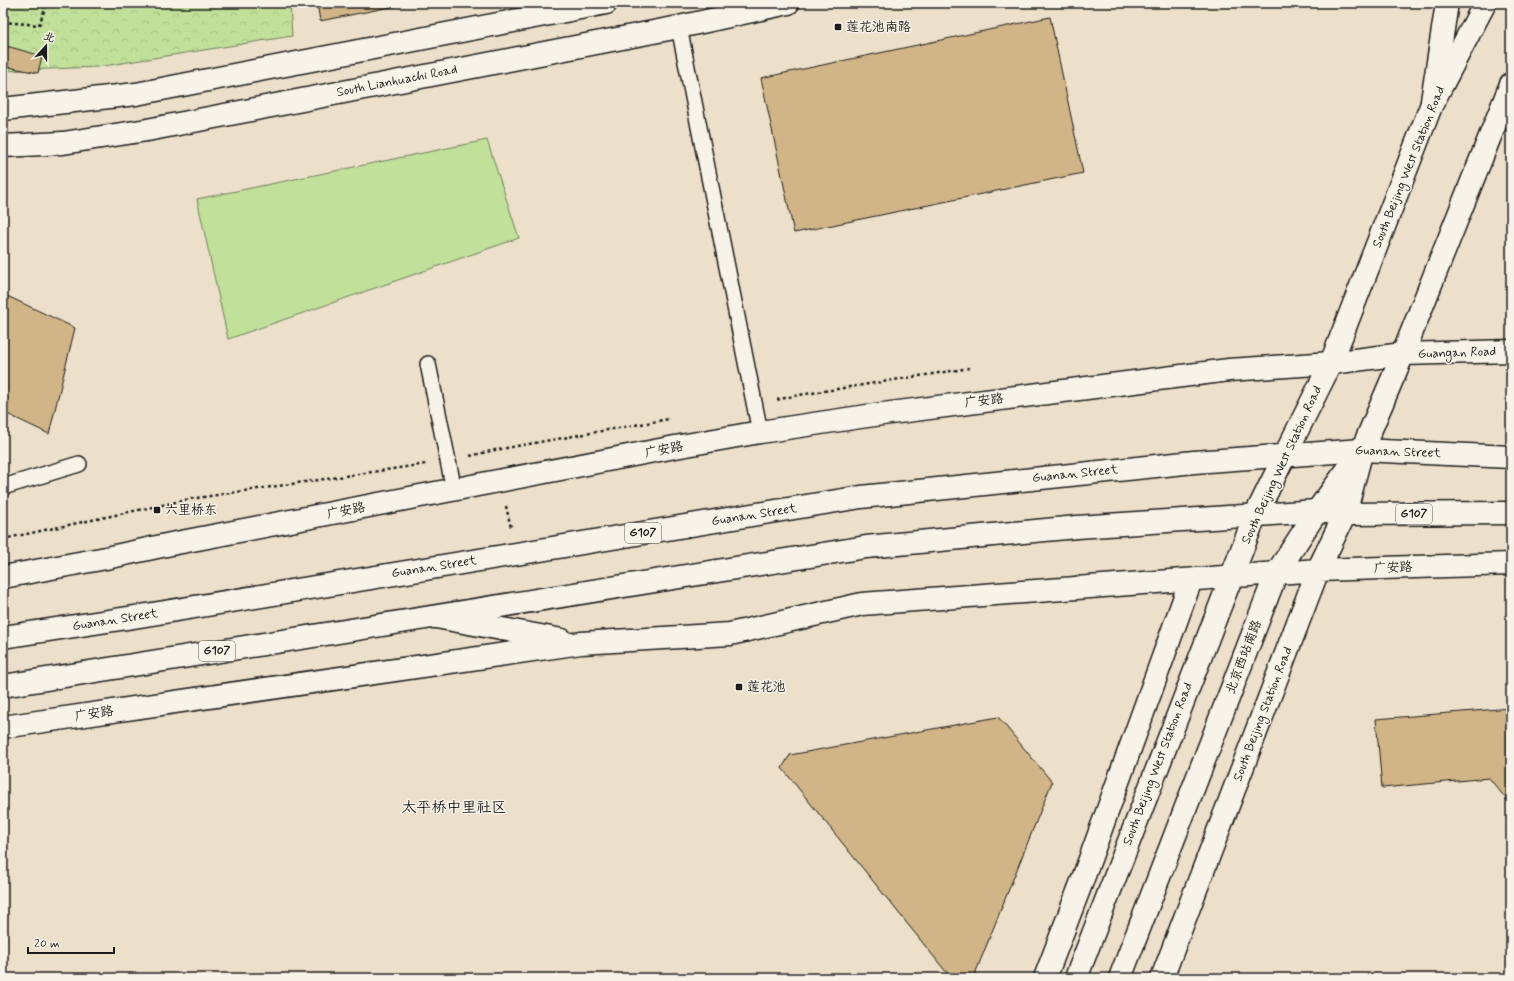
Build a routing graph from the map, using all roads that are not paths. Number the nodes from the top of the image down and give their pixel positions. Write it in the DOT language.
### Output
graph roads {
  1 [pos="606,3"];
  2 [pos="788,3"];
  3 [pos="1447,3"];
  4 [pos="1485,3"];
  5 [pos="679,27"];
  6 [pos="1511,84"];
  7 [pos="1431,106"];
  8 [pos="3,108"];
  9 [pos="1511,115"];
  10 [pos="3,146"];
  11 [pos="1481,157"];
  12 [pos="1511,351"];
  13 [pos="1403,354"];
  14 [pos="1331,363"];
  15 [pos="428,364"];
  16 [pos="760,432"];
  17 [pos="1362,450"];
  18 [pos="1286,455"];
  19 [pos="1511,457"];
  20 [pos="79,464"];
  21 [pos="3,487"];
  22 [pos="454,490"];
  23 [pos="1317,511"];
  24 [pos="1511,513"];
  25 [pos="1345,514"];
  26 [pos="1255,516"];
  27 [pos="1511,564"];
  28 [pos="1318,570"];
  29 [pos="1276,574"];
  30 [pos="1232,576"];
  31 [pos="3,577"];
  32 [pos="1191,580"];
  33 [pos="431,616"];
  34 [pos="3,637"];
  35 [pos="581,643"];
  36 [pos="3,686"];
  37 [pos="3,727"];
  38 [pos="1045,978"];
  39 [pos="1076,978"];
  40 [pos="1120,978"];
  41 [pos="1162,978"];
  1 -- 8 [label="main road"];
  2 -- 5 [label="main road, South Lianhuachi Road"];
  3 -- 7 [label="main road"];
  4 -- 7 [label="main road, South Beijing West Station Road"];
  5 -- 10 [label="main road, South Lianhuachi Road"];
  5 -- 16 [label="lane"];
  6 -- 11 [label="main road"];
  7 -- 14 [label="main road, South Beijing West Station Road"];
  9 -- 11 [label="main road"];
  11 -- 13 [label="main road"];
  12 -- 13 [label="main road, Guangan Road"];
  13 -- 14 [label="main road, Guangan Road"];
  13 -- 17 [label="main road, 北京西站南路"];
  14 -- 16 [label="main road, 广安路"];
  14 -- 18 [label="main road, South Beijing West Station Road"];
  15 -- 22 [label="lane"];
  16 -- 22 [label="main road, 广安路"];
  17 -- 18 [label="main road, Guanan Street / G107"];
  17 -- 19 [label="main road, Guanan Street / G107"];
  17 -- 23 [label="main road, 北京西站南路"];
  17 -- 25 [label="main road, South Beijing Station Road"];
  18 -- 26 [label="main road, South Beijing West Station Road"];
  18 -- 34 [label="main road, Guanan Street / G107"];
  20 -- 21 [label="lane"];
  22 -- 31 [label="main road, 广安路"];
  23 -- 25 [label="main road, G107"];
  23 -- 26 [label="main road, G107"];
  23 -- 29 [label="main road, 北京西站南路"];
  24 -- 25 [label="main road, G107"];
  25 -- 28 [label="main road, South Beijing Station Road"];
  26 -- 30 [label="main road, South Beijing West Station Road"];
  26 -- 33 [label="main road, G107"];
  27 -- 28 [label="main road, 广安路"];
  28 -- 29 [label="main road, 广安路"];
  28 -- 41 [label="main road, South Beijing Station Road"];
  29 -- 30 [label="main road, 广安路"];
  29 -- 40 [label="main road, 北京西站南路"];
  30 -- 32 [label="main road, 广安路"];
  30 -- 39 [label="main road, South Beijing West Station Road"];
  32 -- 35 [label="main road, 广安路"];
  32 -- 38 [label="main road"];
  33 -- 35 [label="main road"];
  33 -- 36 [label="main road, G107"];
  35 -- 37 [label="main road, 广安路"];
}
